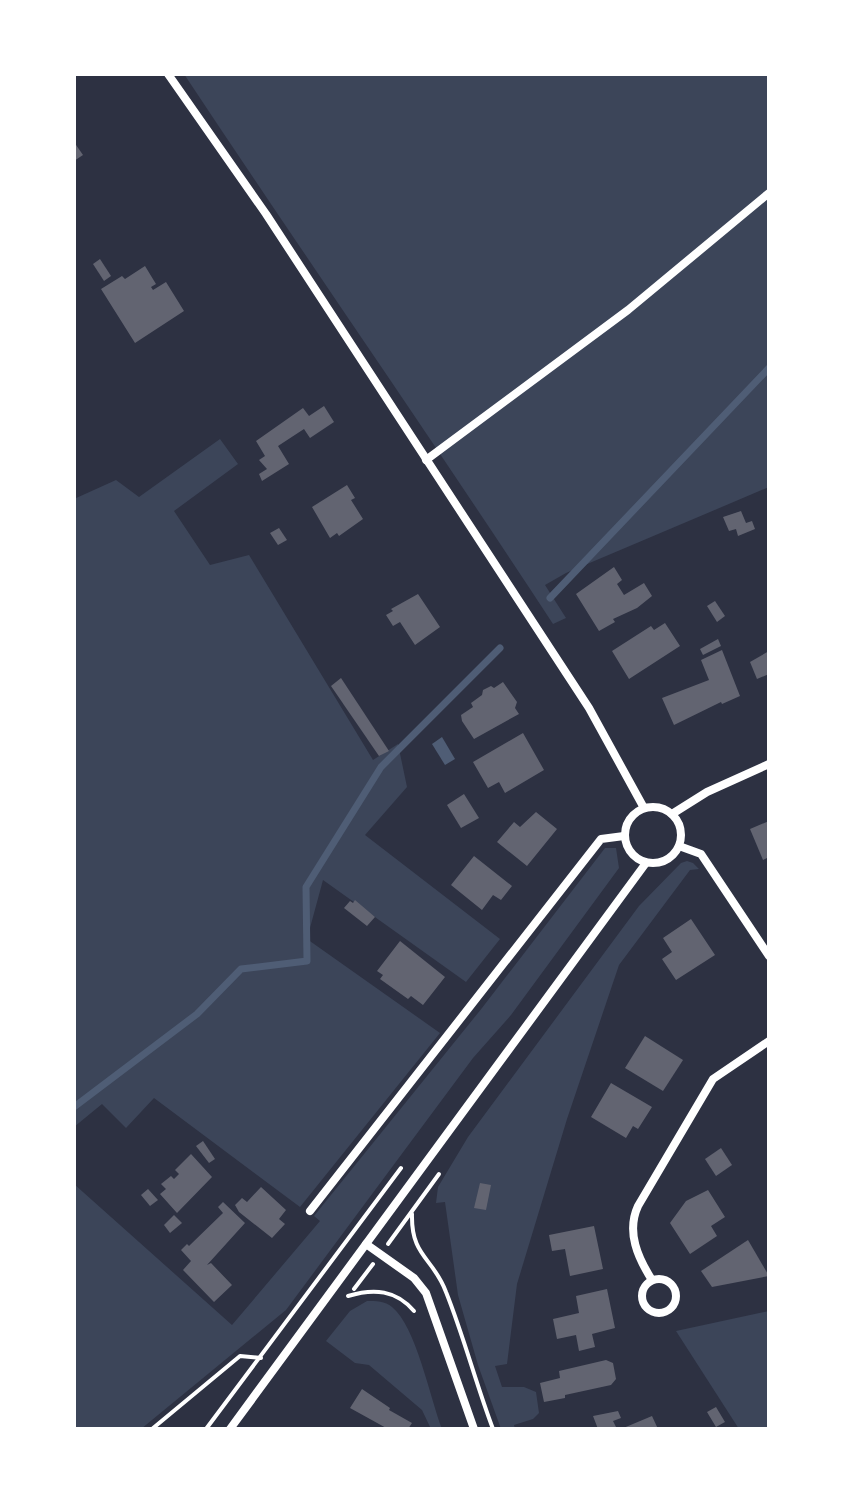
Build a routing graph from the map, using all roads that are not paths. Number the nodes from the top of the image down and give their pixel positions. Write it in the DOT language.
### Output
graph roads {
  1 [pos="168,74"];
  2 [pos="769,193"];
  3 [pos="426,460"];
  4 [pos="769,764"];
  5 [pos="644,808"];
  6 [pos="672,814"];
  7 [pos="624,836"];
  8 [pos="679,846"];
  9 [pos="646,863"];
  10 [pos="769,956"];
  11 [pos="769,1041"];
  12 [pos="310,1211"];
  13 [pos="366,1244"];
  14 [pos="652,1280"];
  15 [pos="230,1429"];
  16 [pos="474,1429"];
  1 -- 3 [label="street"];
  2 -- 3 [label="street"];
  3 -- 5 [label="street"];
  4 -- 6 [label="street"];
  5 -- 6 [label="street"];
  5 -- 7 [label="street"];
  6 -- 8 [label="street"];
  7 -- 9 [label="street"];
  7 -- 12 [label="street"];
  8 -- 9 [label="street"];
  8 -- 10 [label="street"];
  9 -- 13 [label="street"];
  11 -- 14 [label="street"];
  13 -- 15 [label="street"];
  13 -- 16 [label="street"];
  14 -- 14 [label="street"];
}
